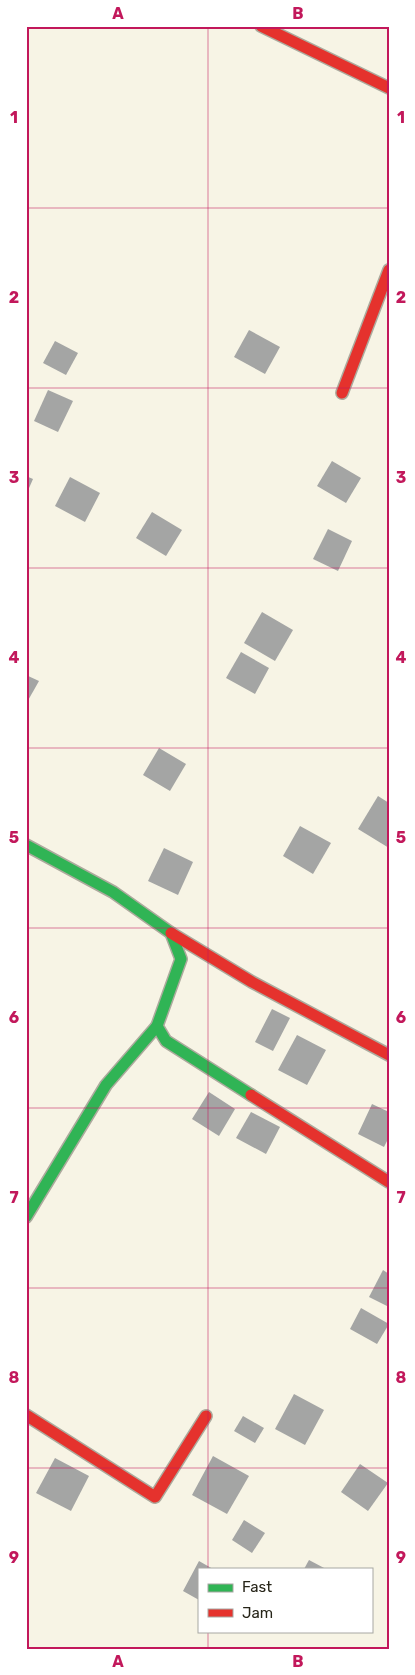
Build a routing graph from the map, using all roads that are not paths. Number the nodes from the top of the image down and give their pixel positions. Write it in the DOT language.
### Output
graph roads {
  1 [pos="261,26"];
  2 [pos="389,88"];
  3 [pos="389,270"];
  4 [pos="342,393"];
  5 [pos="26,845"];
  6 [pos="171,933"];
  7 [pos="157,1026"];
  8 [pos="389,1055"];
  9 [pos="389,1182"];
  10 [pos="26,1217"];
  11 [pos="26,1414"];
  12 [pos="206,1416"];
  1 -- 2 [label="street"];
  3 -- 4 [label="street"];
  5 -- 6 [label="street"];
  6 -- 7 [label="street"];
  6 -- 8 [label="street"];
  7 -- 9 [label="street"];
  7 -- 10 [label="street"];
  11 -- 12 [label="street"];
}
